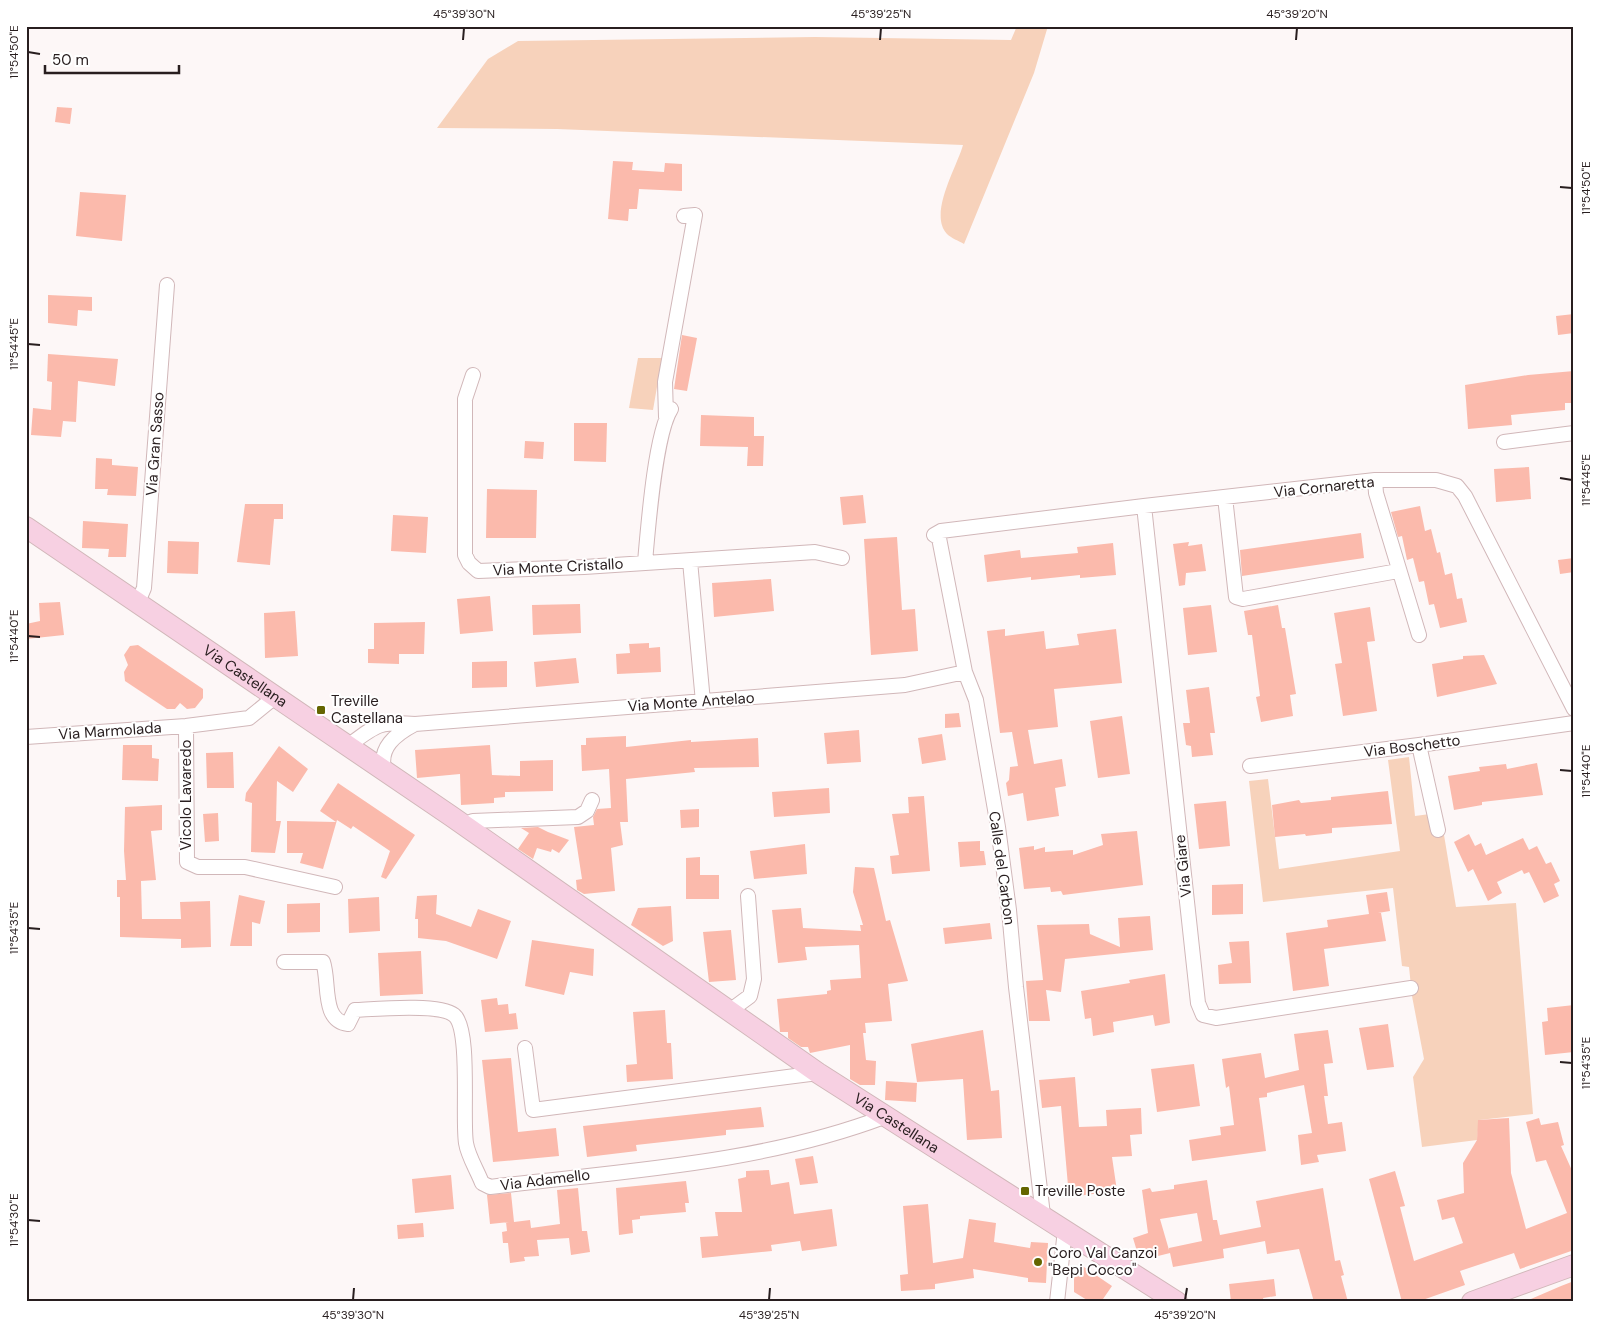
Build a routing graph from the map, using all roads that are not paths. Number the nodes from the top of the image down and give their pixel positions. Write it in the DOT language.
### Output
graph roads {
  1 [pos="684,216"];
  2 [pos="167,285"];
  3 [pos="473,375"];
  4 [pos="674,403"];
  5 [pos="666,417"];
  6 [pos="1574,433"];
  7 [pos="1504,442"];
  8 [pos="1374,480"];
  9 [pos="1225,497"];
  10 [pos="1144,506"];
  11 [pos="26,527"];
  12 [pos="941,531"];
  13 [pos="842,558"];
  14 [pos="690,561"];
  15 [pos="645,562"];
  16 [pos="1398,571"];
  17 [pos="138,602"];
  18 [pos="1419,635"];
  19 [pos="965,672"];
  20 [pos="276,696"];
  21 [pos="703,702"];
  22 [pos="1574,709"];
  23 [pos="1574,723"];
  24 [pos="415,724"];
  25 [pos="186,726"];
  26 [pos="26,737"];
  27 [pos="1419,745"];
  28 [pos="348,746"];
  29 [pos="1250,766"];
  30 [pos="385,772"];
  31 [pos="592,800"];
  32 [pos="463,825"];
  33 [pos="1438,830"];
  34 [pos="335,887"];
  35 [pos="748,896"];
  36 [pos="284,962"];
  37 [pos="1411,988"];
  38 [pos="731,1010"];
  39 [pos="526,1048"];
  40 [pos="818,1073"];
  41 [pos="884,1116"];
  42 [pos="1043,1215"];
  43 [pos="1065,1230"];
  44 [pos="1574,1265"];
  45 [pos="1057,1302"];
  46 [pos="1178,1302"];
  47 [pos="1472,1302"];
  1 -- 5 [label="street"];
  2 -- 17 [label="street, Via Gran Sasso"];
  3 -- 15 [label="street, Via Monte Cristallo"];
  4 -- 5 [label="street"];
  5 -- 15 [label="street"];
  6 -- 7 [label="street"];
  8 -- 9 [label="street, Via Cornaretta"];
  8 -- 16 [label="street"];
  8 -- 22 [label="street, Via Cornaretta"];
  9 -- 10 [label="street, Via Cornaretta"];
  9 -- 16 [label="street"];
  10 -- 12 [label="street, Via Cornaretta"];
  10 -- 37 [label="street, Via Giare"];
  11 -- 17 [label="street, Via Castellana"];
  12 -- 19 [label="street, Calle del Carbon"];
  13 -- 14 [label="street, Via Monte Cristallo"];
  14 -- 15 [label="street, Via Monte Cristallo"];
  14 -- 21 [label="street"];
  16 -- 18 [label="street"];
  17 -- 20 [label="street, Via Castellana"];
  19 -- 21 [label="street, Via Monte Antelao"];
  19 -- 42 [label="street, Calle del Carbon"];
  20 -- 25 [label="street, Via Marmolada"];
  20 -- 28 [label="street, Via Castellana"];
  21 -- 24 [label="street, Via Monte Antelao"];
  23 -- 27 [label="street, Via Boschetto"];
  24 -- 28 [label="street, Via Monte Antelao"];
  24 -- 30 [label="street"];
  25 -- 26 [label="street, Via Marmolada"];
  25 -- 34 [label="street, Vicolo Lavaredo"];
  27 -- 29 [label="street, Via Boschetto"];
  27 -- 33 [label="street"];
  28 -- 30 [label="street, Via Castellana"];
  30 -- 32 [label="street, Via Castellana"];
  31 -- 32 [label="street"];
  32 -- 38 [label="street, Via Castellana"];
  35 -- 38 [label="street"];
  36 -- 41 [label="street, Via Adamello"];
  38 -- 40 [label="street, Via Castellana"];
  39 -- 40 [label="street"];
  40 -- 41 [label="street, Via Castellana"];
  41 -- 42 [label="street, Via Castellana"];
  42 -- 43 [label="street, Via Castellana"];
  43 -- 45 [label="street"];
  43 -- 46 [label="street, Via Castellana"];
  44 -- 47 [label="street"];
}
